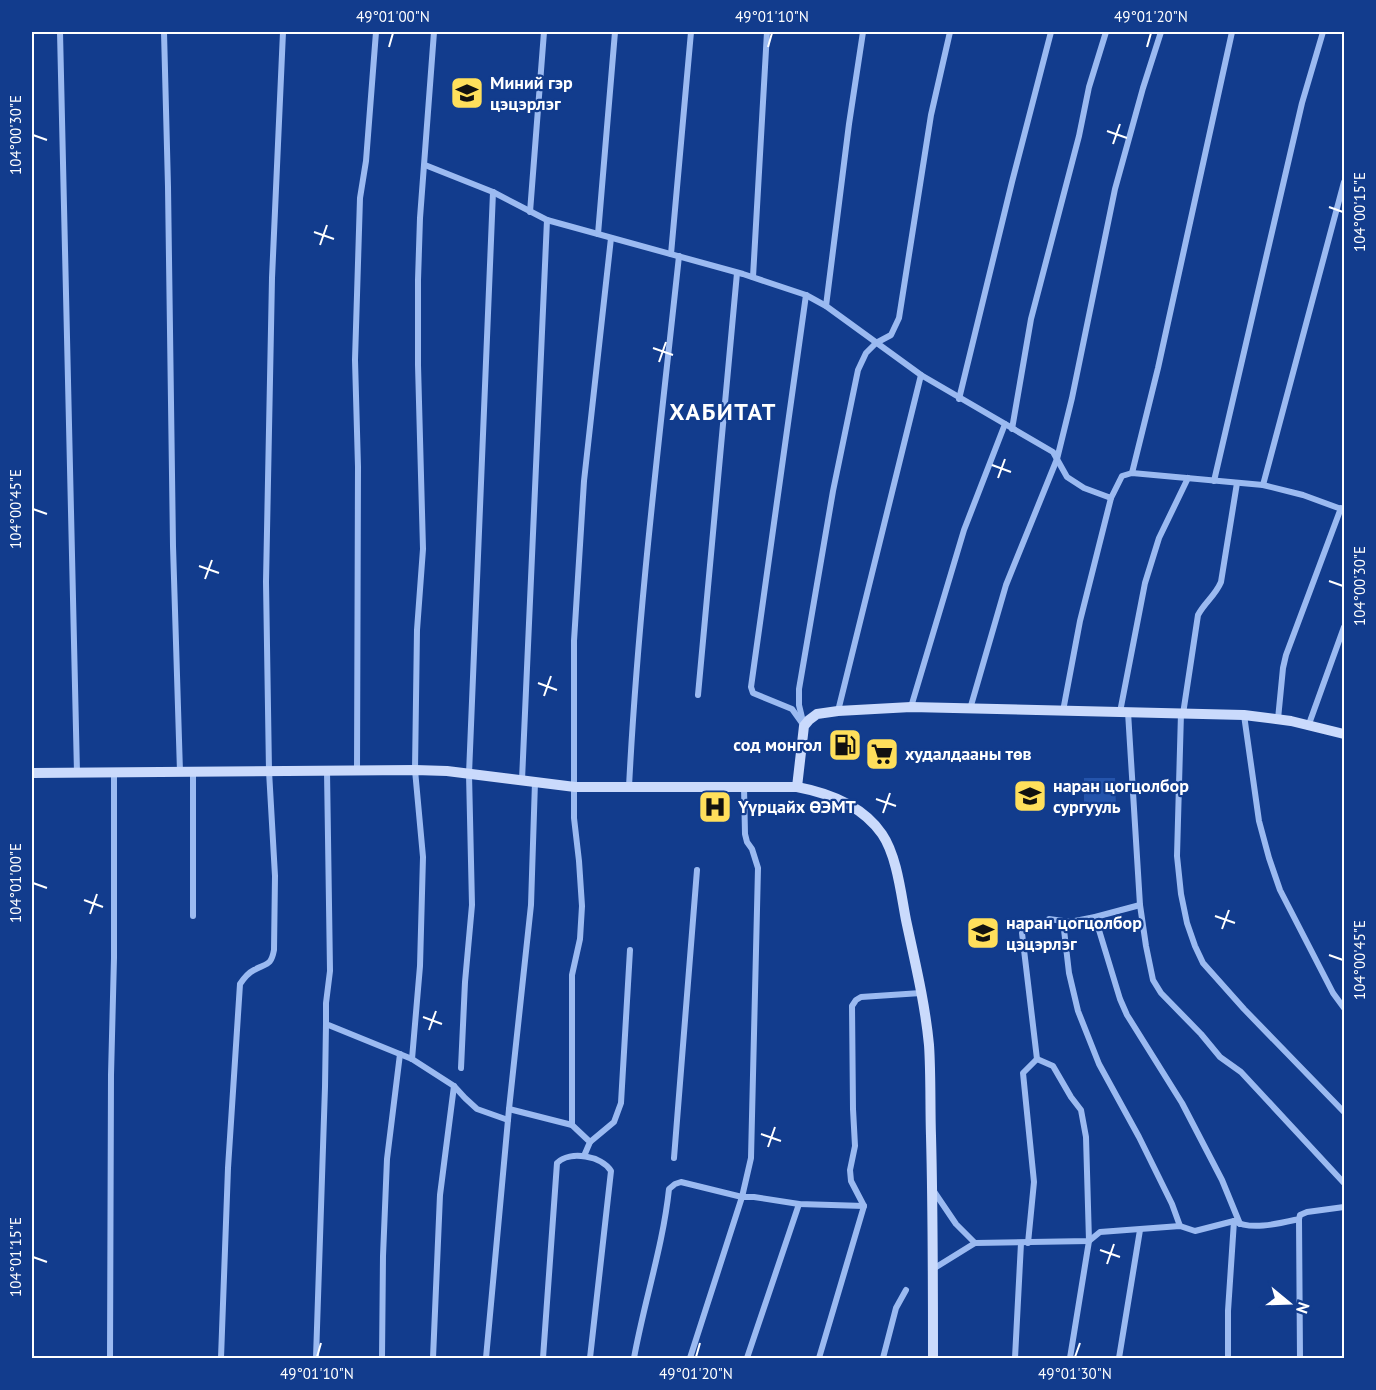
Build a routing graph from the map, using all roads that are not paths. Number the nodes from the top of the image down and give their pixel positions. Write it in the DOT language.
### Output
graph roads {
  1 [pos="60,32"];
  2 [pos="164,32"];
  3 [pos="283,32"];
  4 [pos="376,32"];
  5 [pos="434,32"];
  6 [pos="544,32"];
  7 [pos="615,32"];
  8 [pos="691,32"];
  9 [pos="767,32"];
  10 [pos="863,32"];
  11 [pos="950,32"];
  12 [pos="1051,32"];
  13 [pos="1106,32"];
  14 [pos="1161,32"];
  15 [pos="1232,32"];
  16 [pos="1323,32"];
  17 [pos="425,165"];
  18 [pos="1344,182"];
  19 [pos="493,192"];
  20 [pos="530,212"];
  21 [pos="547,220"];
  22 [pos="598,234"];
  23 [pos="612,238"];
  24 [pos="671,254"];
  25 [pos="679,256"];
  26 [pos="737,273"];
  27 [pos="753,277"];
  28 [pos="806,295"];
  29 [pos="826,306"];
  30 [pos="876,343"];
  31 [pos="921,375"];
  32 [pos="959,399"];
  33 [pos="1005,424"];
  34 [pos="1012,429"];
  35 [pos="1057,459"];
  36 [pos="1132,472"];
  37 [pos="1188,478"];
  38 [pos="1214,481"];
  39 [pos="1237,483"];
  40 [pos="1263,485"];
  41 [pos="1111,498"];
  42 [pos="1343,509"];
  43 [pos="1344,627"];
  44 [pos="698,695"];
  45 [pos="911,707"];
  46 [pos="970,709"];
  47 [pos="838,711"];
  48 [pos="1063,711"];
  49 [pos="1124,712"];
  50 [pos="1182,713"];
  51 [pos="1244,715"];
  52 [pos="1278,719"];
  53 [pos="1309,724"];
  54 [pos="804,726"];
  55 [pos="1343,735"];
  56 [pos="416,770"];
  57 [pos="269,771"];
  58 [pos="327,771"];
  59 [pos="357,771"];
  60 [pos="114,772"];
  61 [pos="180,772"];
  62 [pos="193,772"];
  63 [pos="32,773"];
  64 [pos="76,773"];
  65 [pos="469,774"];
  66 [pos="522,780"];
  67 [pos="535,782"];
  68 [pos="575,786"];
  69 [pos="744,787"];
  70 [pos="797,787"];
  71 [pos="628,788"];
  72 [pos="697,870"];
  73 [pos="1140,905"];
  74 [pos="193,916"];
  75 [pos="1095,917"];
  76 [pos="1049,919"];
  77 [pos="1062,921"];
  78 [pos="1022,933"];
  79 [pos="630,950"];
  80 [pos="921,993"];
  81 [pos="1344,1008"];
  82 [pos="326,1024"];
  83 [pos="400,1054"];
  84 [pos="412,1059"];
  85 [pos="1037,1059"];
  86 [pos="461,1068"];
  87 [pos="454,1086"];
  88 [pos="509,1109"];
  89 [pos="1344,1112"];
  90 [pos="508,1120"];
  91 [pos="572,1125"];
  92 [pos="590,1142"];
  93 [pos="584,1156"];
  94 [pos="674,1158"];
  95 [pos="1344,1183"];
  96 [pos="932,1189"];
  97 [pos="742,1197"];
  98 [pos="799,1204"];
  99 [pos="864,1206"];
  100 [pos="1344,1207"];
  101 [pos="1299,1219"];
  102 [pos="1237,1223"];
  103 [pos="1180,1226"];
  104 [pos="1140,1230"];
  105 [pos="1089,1241"];
  106 [pos="975,1243"];
  107 [pos="1025,1243"];
  108 [pos="933,1269"];
  109 [pos="906,1290"];
  110 [pos="110,1359"];
  111 [pos="221,1359"];
  112 [pos="316,1359"];
  113 [pos="382,1359"];
  114 [pos="433,1359"];
  115 [pos="486,1359"];
  116 [pos="543,1359"];
  117 [pos="590,1359"];
  118 [pos="634,1359"];
  119 [pos="690,1359"];
  120 [pos="747,1359"];
  121 [pos="819,1359"];
  122 [pos="883,1359"];
  123 [pos="933,1359"];
  124 [pos="1015,1359"];
  125 [pos="1070,1359"];
  126 [pos="1119,1359"];
  127 [pos="1228,1359"];
  128 [pos="1300,1359"];
  1 -- 64 [label="street"];
  2 -- 61 [label="street"];
  3 -- 57 [label="street"];
  4 -- 59 [label="street"];
  5 -- 17 [label="street"];
  6 -- 20 [label="street"];
  7 -- 22 [label="street"];
  8 -- 24 [label="street"];
  9 -- 27 [label="street"];
  10 -- 29 [label="street"];
  11 -- 30 [label="street"];
  12 -- 32 [label="street"];
  13 -- 34 [label="street"];
  14 -- 35 [label="street"];
  15 -- 36 [label="street"];
  16 -- 38 [label="street"];
  17 -- 19 [label="street"];
  17 -- 56 [label="street"];
  18 -- 40 [label="street"];
  19 -- 20 [label="street"];
  19 -- 65 [label="street"];
  20 -- 21 [label="street"];
  21 -- 22 [label="street"];
  21 -- 66 [label="street"];
  22 -- 23 [label="street"];
  23 -- 24 [label="street"];
  23 -- 68 [label="street"];
  24 -- 25 [label="street"];
  25 -- 26 [label="street"];
  25 -- 71 [label="street"];
  26 -- 27 [label="street"];
  26 -- 44 [label="street"];
  27 -- 28 [label="street"];
  28 -- 29 [label="street"];
  28 -- 54 [label="street"];
  29 -- 30 [label="street"];
  30 -- 31 [label="street"];
  30 -- 54 [label="street"];
  31 -- 32 [label="street"];
  31 -- 47 [label="street"];
  32 -- 33 [label="street"];
  33 -- 34 [label="street"];
  33 -- 45 [label="street"];
  34 -- 35 [label="street"];
  35 -- 41 [label="street"];
  35 -- 46 [label="street"];
  36 -- 37 [label="street"];
  36 -- 41 [label="street"];
  37 -- 38 [label="street"];
  37 -- 49 [label="street"];
  38 -- 39 [label="street"];
  39 -- 40 [label="street"];
  39 -- 50 [label="street"];
  40 -- 42 [label="street"];
  41 -- 48 [label="street"];
  42 -- 52 [label="street"];
  43 -- 53 [label="street"];
  45 -- 46 [label="main road"];
  45 -- 47 [label="main road"];
  46 -- 48 [label="main road"];
  47 -- 54 [label="main road"];
  48 -- 49 [label="main road"];
  49 -- 50 [label="main road"];
  49 -- 73 [label="street"];
  50 -- 51 [label="main road"];
  50 -- 89 [label="street"];
  51 -- 52 [label="main road"];
  51 -- 81 [label="street"];
  52 -- 53 [label="main road"];
  53 -- 55 [label="main road"];
  54 -- 70 [label="main road"];
  56 -- 59 [label="main road"];
  56 -- 65 [label="main road"];
  56 -- 84 [label="street"];
  57 -- 58 [label="main road"];
  57 -- 62 [label="main road"];
  57 -- 111 [label="street"];
  58 -- 59 [label="main road"];
  58 -- 82 [label="street"];
  60 -- 61 [label="main road"];
  60 -- 64 [label="main road"];
  60 -- 110 [label="street"];
  61 -- 62 [label="main road"];
  62 -- 74 [label="street"];
  63 -- 64 [label="main road"];
  65 -- 66 [label="main road"];
  65 -- 86 [label="street"];
  66 -- 67 [label="main road"];
  67 -- 68 [label="main road"];
  67 -- 88 [label="street"];
  68 -- 71 [label="main road"];
  68 -- 91 [label="street"];
  69 -- 70 [label="main road"];
  69 -- 71 [label="main road"];
  69 -- 97 [label="street"];
  70 -- 80 [label="main road"];
  72 -- 94 [label="street"];
  73 -- 75 [label="street"];
  73 -- 95 [label="street"];
  75 -- 77 [label="street"];
  75 -- 102 [label="street"];
  76 -- 77 [label="street"];
  77 -- 103 [label="street"];
  78 -- 85 [label="street"];
  79 -- 92 [label="street"];
  80 -- 96 [label="main road"];
  80 -- 99 [label="street"];
  82 -- 83 [label="street"];
  82 -- 112 [label="street"];
  83 -- 84 [label="street"];
  83 -- 113 [label="street"];
  84 -- 87 [label="street"];
  85 -- 105 [label="street"];
  85 -- 107 [label="street"];
  87 -- 90 [label="street"];
  87 -- 114 [label="street"];
  88 -- 90 [label="street"];
  88 -- 91 [label="street"];
  90 -- 115 [label="street"];
  91 -- 92 [label="street"];
  92 -- 93 [label="street"];
  93 -- 116 [label="street"];
  93 -- 117 [label="street"];
  96 -- 106 [label="street"];
  96 -- 108 [label="main road"];
  97 -- 98 [label="street"];
  97 -- 118 [label="street"];
  97 -- 119 [label="street"];
  98 -- 99 [label="street"];
  98 -- 120 [label="street"];
  99 -- 121 [label="street"];
  100 -- 101 [label="street"];
  101 -- 102 [label="street"];
  101 -- 128 [label="street"];
  102 -- 103 [label="street"];
  102 -- 127 [label="street"];
  103 -- 104 [label="street"];
  104 -- 105 [label="street"];
  104 -- 126 [label="street"];
  105 -- 107 [label="street"];
  105 -- 125 [label="street"];
  106 -- 107 [label="street"];
  106 -- 108 [label="street"];
  107 -- 124 [label="street"];
  108 -- 123 [label="main road"];
  109 -- 122 [label="street"];
}
